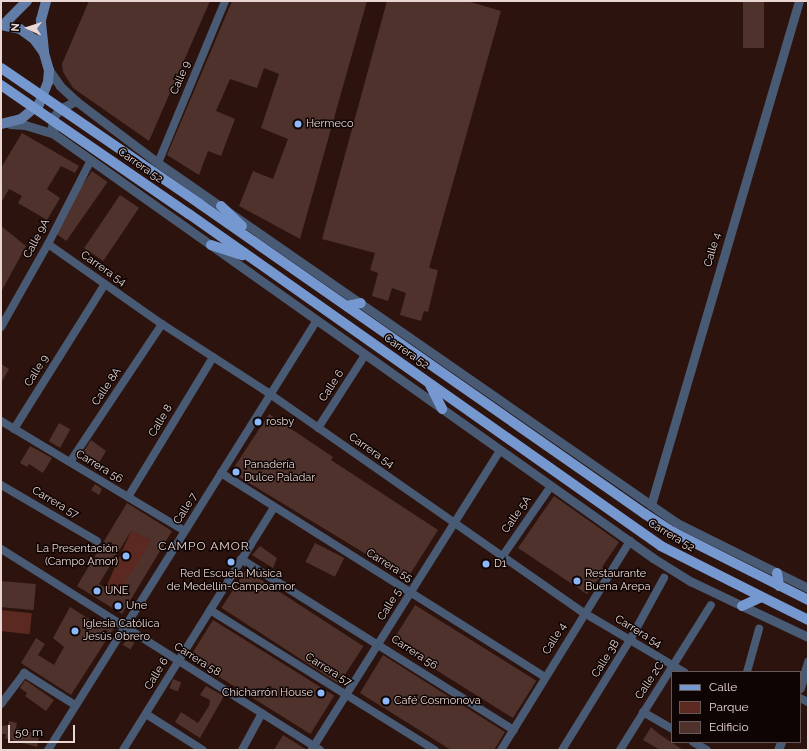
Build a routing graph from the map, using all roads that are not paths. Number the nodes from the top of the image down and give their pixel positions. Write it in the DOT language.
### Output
graph roads {
  1 [pos="27,1"];
  2 [pos="46,1"];
  3 [pos="225,1"];
  4 [pos="799,1"];
  5 [pos="2,25"];
  6 [pos="44,53"];
  7 [pos="1,68"];
  8 [pos="48,70"];
  9 [pos="1,85"];
  10 [pos="76,101"];
  11 [pos="5,124"];
  12 [pos="54,134"];
  13 [pos="90,160"];
  14 [pos="158,162"];
  15 [pos="221,206"];
  16 [pos="48,244"];
  17 [pos="211,245"];
  18 [pos="264,246"];
  19 [pos="252,258"];
  20 [pos="105,284"];
  21 [pos="361,303"];
  22 [pos="347,306"];
  23 [pos="317,320"];
  24 [pos="162,324"];
  25 [pos="1,327"];
  26 [pos="365,355"];
  27 [pos="213,357"];
  28 [pos="429,384"];
  29 [pos="270,395"];
  30 [pos="442,409"];
  31 [pos="1,421"];
  32 [pos="318,428"];
  33 [pos="14,429"];
  34 [pos="500,450"];
  35 [pos="70,462"];
  36 [pos="221,473"];
  37 [pos="1,485"];
  38 [pos="551,486"];
  39 [pos="128,497"];
  40 [pos="651,505"];
  41 [pos="274,507"];
  42 [pos="454,524"];
  43 [pos="185,531"];
  44 [pos="97,541"];
  45 [pos="630,541"];
  46 [pos="1,549"];
  47 [pos="502,557"];
  48 [pos="241,559"];
  49 [pos="777,573"];
  50 [pos="664,578"];
  51 [pos="779,586"];
  52 [pos="808,588"];
  53 [pos="410,592"];
  54 [pos="761,597"];
  55 [pos="808,600"];
  56 [pos="711,605"];
  57 [pos="742,606"];
  58 [pos="210,610"];
  59 [pos="585,614"];
  60 [pos="808,620"];
  61 [pos="124,627"];
  62 [pos="759,629"];
  63 [pos="808,637"];
  64 [pos="630,640"];
  65 [pos="380,644"];
  66 [pos="178,661"];
  67 [pos="808,661"];
  68 [pos="674,666"];
  69 [pos="682,671"];
  70 [pos="747,671"];
  71 [pos="546,677"];
  72 [pos="801,685"];
  73 [pos="346,695"];
  74 [pos="1,704"];
  75 [pos="75,705"];
  76 [pos="643,712"];
  77 [pos="146,714"];
  78 [pos="262,714"];
  79 [pos="671,728"];
  80 [pos="514,730"];
  81 [pos="695,743"];
  82 [pos="315,749"];
  83 [pos="48,750"];
  84 [pos="123,750"];
  85 [pos="203,750"];
  86 [pos="242,750"];
  87 [pos="435,750"];
  88 [pos="501,750"];
  89 [pos="562,750"];
  90 [pos="620,750"];
  91 [pos="706,750"];
  1 -- 5 [label="main road"];
  2 -- 6 [label="main road"];
  3 -- 14 [label="street, Calle 9"];
  4 -- 40 [label="street, Calle 4"];
  5 -- 6 [label="main road"];
  6 -- 8 [label="main road"];
  7 -- 18 [label="main road, Carrera 52, bridge"];
  8 -- 10 [label="street, Carrera 52"];
  8 -- 11 [label="main road"];
  9 -- 19 [label="main road, Carrera 52, bridge"];
  10 -- 12 [label="street"];
  10 -- 14 [label="street, Carrera 52"];
  11 -- 12 [label="street"];
  12 -- 13 [label="street"];
  13 -- 16 [label="street, Calle 9A"];
  13 -- 17 [label="street"];
  14 -- 15 [label="street, Carrera 52"];
  15 -- 18 [label="main road"];
  15 -- 21 [label="street, Carrera 52"];
  16 -- 20 [label="street, Carrera 54"];
  16 -- 25 [label="street, Calle 9A"];
  17 -- 19 [label="main road"];
  17 -- 23 [label="street"];
  18 -- 22 [label="main road, Carrera 52"];
  19 -- 28 [label="main road, Carrera 52"];
  20 -- 24 [label="street, Carrera 54"];
  20 -- 33 [label="street, Calle 9"];
  21 -- 22 [label="main road"];
  21 -- 40 [label="street, Carrera 52"];
  22 -- 51 [label="main road, Carrera 52"];
  23 -- 26 [label="street"];
  23 -- 29 [label="street, Calle 7"];
  24 -- 27 [label="street, Carrera 54"];
  24 -- 35 [label="street, Calle 8A"];
  26 -- 30 [label="street"];
  26 -- 32 [label="street, Calle 6"];
  27 -- 29 [label="street, Carrera 54"];
  27 -- 39 [label="street, Calle 8"];
  28 -- 30 [label="main road"];
  28 -- 54 [label="main road, Carrera 52"];
  29 -- 32 [label="street, Carrera 54"];
  29 -- 36 [label="street, Calle 7"];
  30 -- 34 [label="street"];
  31 -- 33 [label="street, Carrera 56"];
  32 -- 42 [label="street, Carrera 54"];
  33 -- 35 [label="street, Carrera 56"];
  34 -- 38 [label="street"];
  34 -- 42 [label="street, Calle 5"];
  35 -- 39 [label="street, Carrera 56"];
  36 -- 41 [label="street, Carrera 55"];
  36 -- 43 [label="street, Calle 7"];
  37 -- 44 [label="street, Carrera 57"];
  38 -- 45 [label="street"];
  38 -- 47 [label="street, Calle 5A"];
  39 -- 43 [label="street, Carrera 56"];
  40 -- 49 [label="street, Carrera 52"];
  41 -- 48 [label="street, Calle 6"];
  41 -- 53 [label="street, Carrera 55"];
  42 -- 47 [label="street, Carrera 54"];
  42 -- 53 [label="street, Calle 5"];
  43 -- 61 [label="street, Calle 7"];
  45 -- 57 [label="street"];
  45 -- 59 [label="street, Calle 4"];
  46 -- 61 [label="street, Carrera 58"];
  47 -- 59 [label="street, Carrera 54"];
  48 -- 58 [label="street, Calle 6"];
  48 -- 65 [label="street, Carrera 56"];
  49 -- 51 [label="main road"];
  49 -- 52 [label="street, Carrera 52"];
  50 -- 64 [label="street, Calle 3B"];
  51 -- 55 [label="main road, Carrera 52"];
  53 -- 65 [label="street, Calle 5"];
  53 -- 71 [label="street, Carrera 55"];
  54 -- 57 [label="main road"];
  54 -- 60 [label="main road, Carrera 52"];
  56 -- 68 [label="street, Calle 2C"];
  57 -- 63 [label="street"];
  58 -- 66 [label="street, Calle 6"];
  58 -- 73 [label="street, Carrera 57"];
  59 -- 64 [label="street, Carrera 54"];
  59 -- 71 [label="street, Calle 4"];
  61 -- 66 [label="street, Carrera 58"];
  61 -- 75 [label="street, Calle 7"];
  62 -- 70 [label="street"];
  64 -- 68 [label="street, Carrera 54"];
  64 -- 89 [label="street, Calle 3B"];
  65 -- 73 [label="street, Calle 5"];
  65 -- 80 [label="street, Carrera 56"];
  66 -- 77 [label="street, Calle 6"];
  66 -- 78 [label="street, Carrera 58"];
  67 -- 72 [label="street"];
  68 -- 69 [label="street, Carrera 54"];
  68 -- 76 [label="street, Calle 2C"];
  71 -- 80 [label="street, Calle 4"];
  73 -- 82 [label="street, Calle 5"];
  73 -- 87 [label="street, Carrera 57"];
  74 -- 75 [label="street"];
  75 -- 83 [label="street, Calle 7"];
  76 -- 79 [label="street"];
  76 -- 90 [label="street, Calle 2C"];
  77 -- 84 [label="street, Calle 6"];
  77 -- 85 [label="street"];
  78 -- 82 [label="street, Carrera 58"];
  78 -- 86 [label="street"];
  80 -- 88 [label="street, Calle 4"];
  81 -- 91 [label="street"];
}
